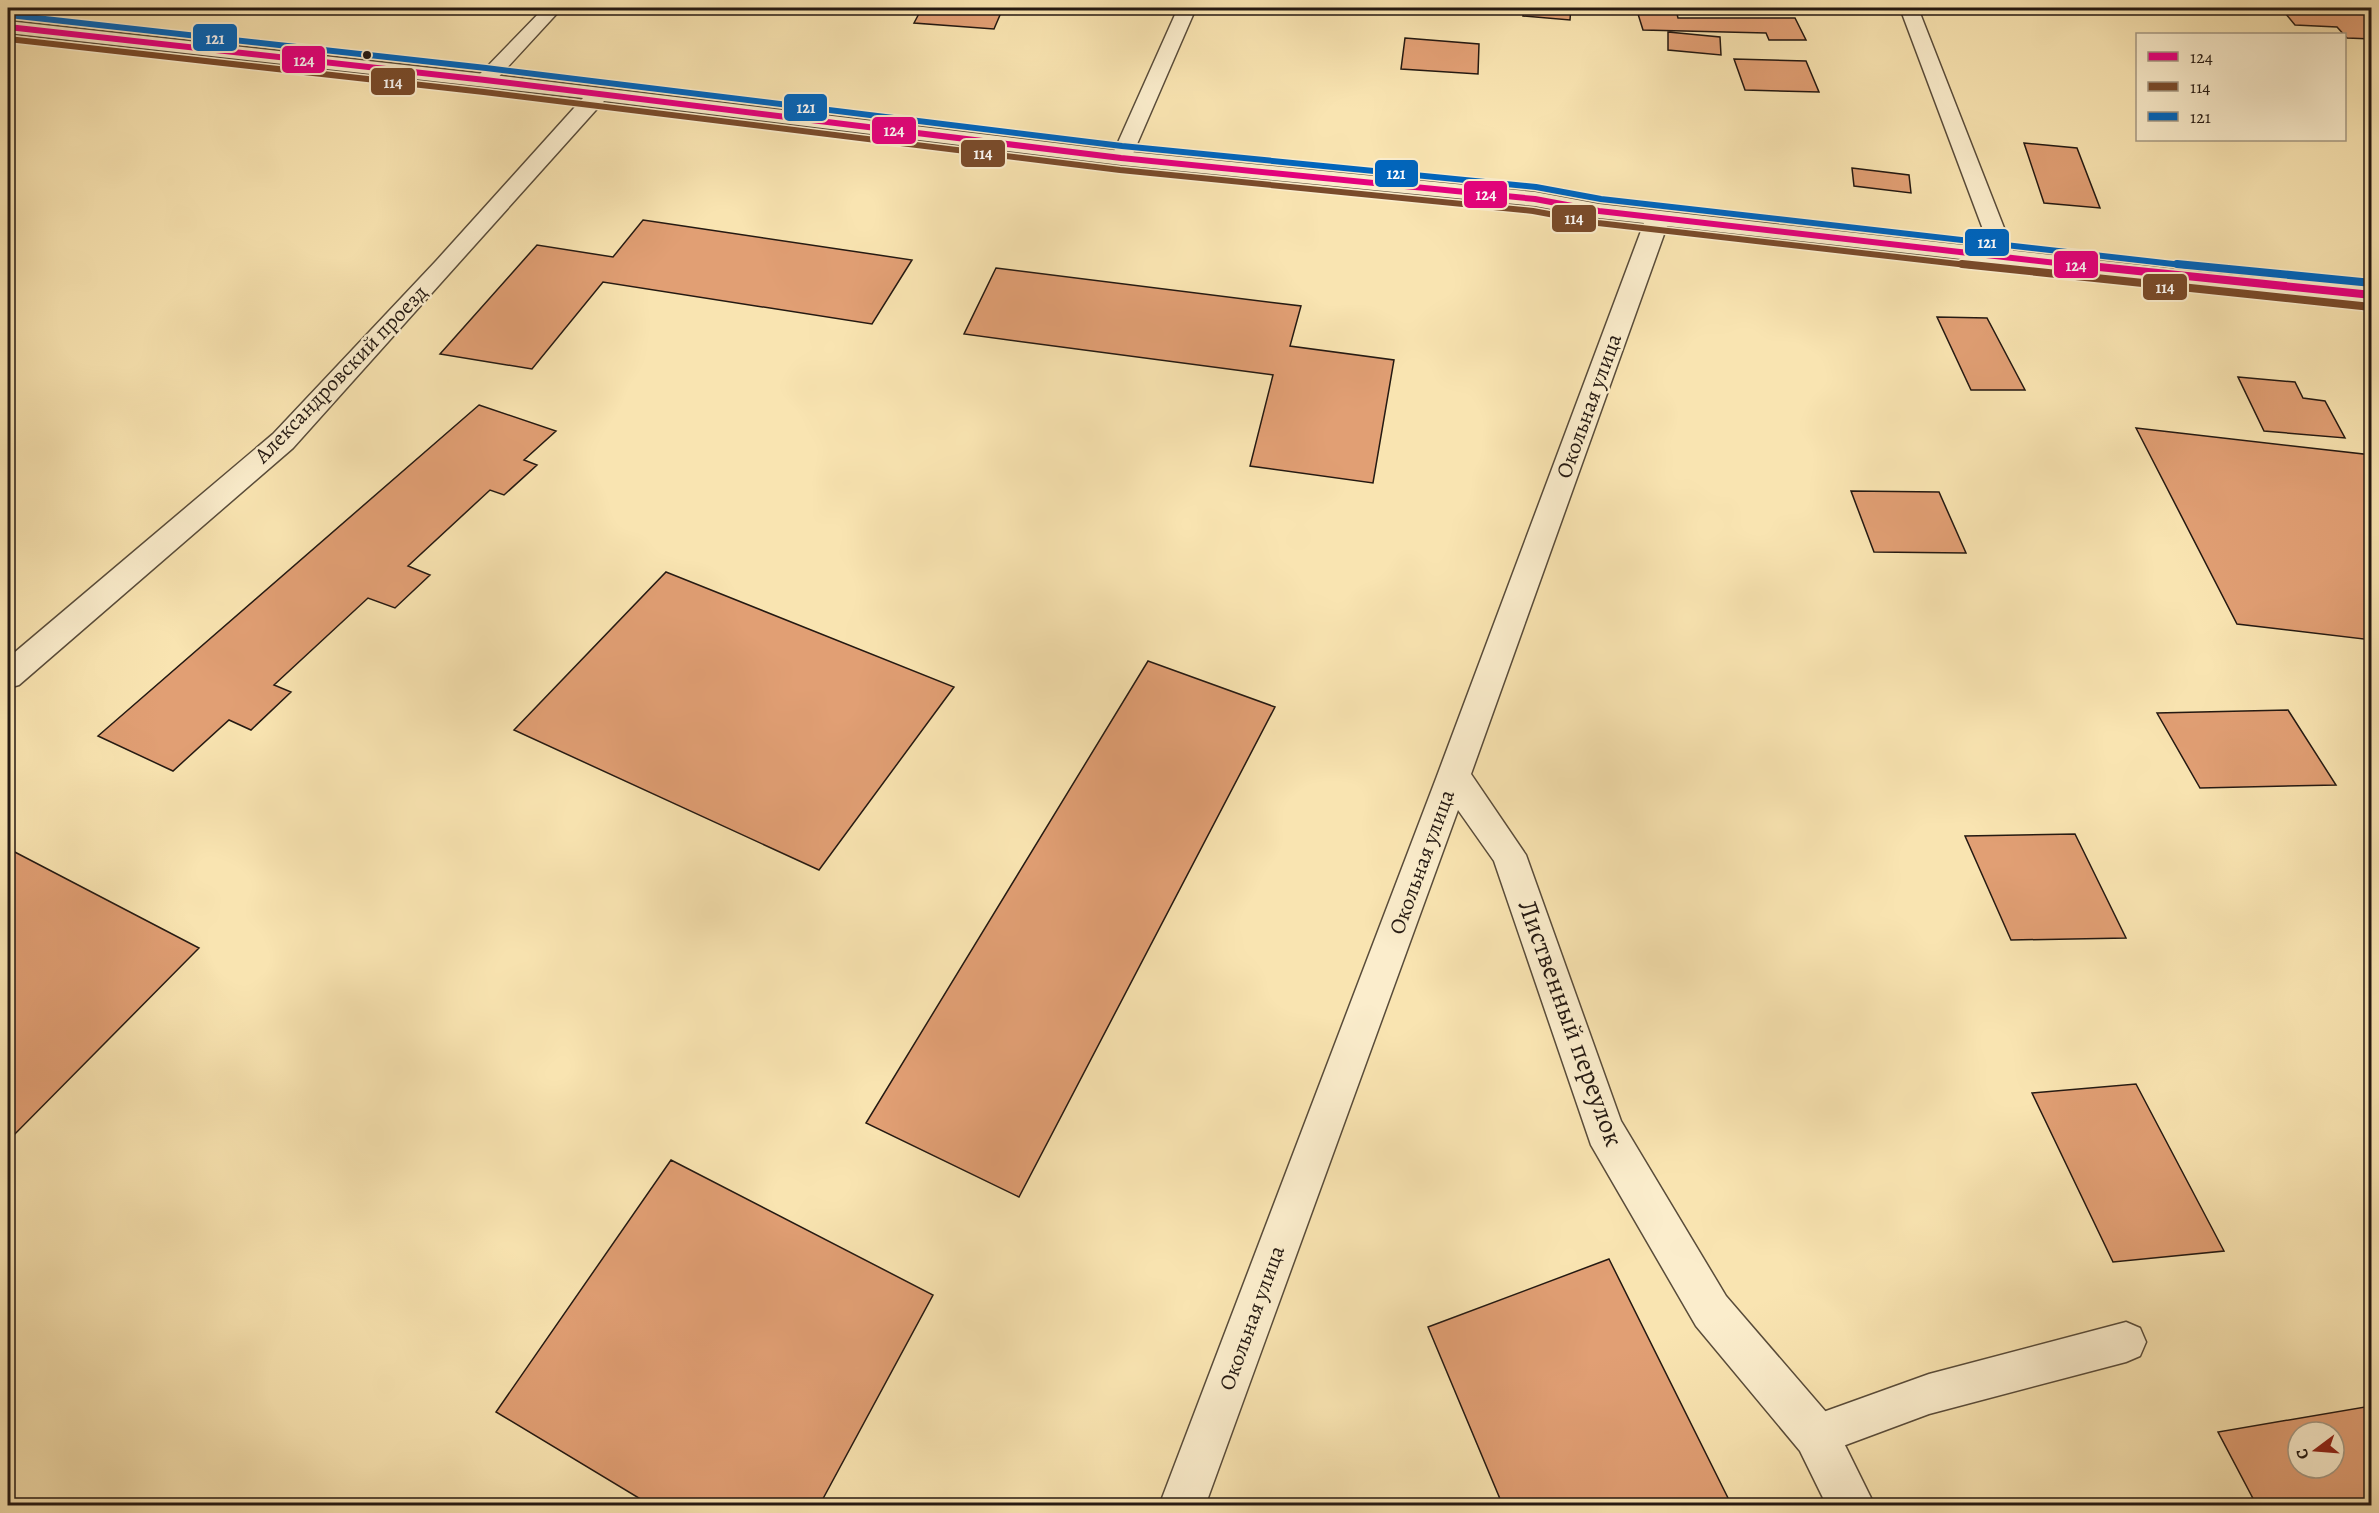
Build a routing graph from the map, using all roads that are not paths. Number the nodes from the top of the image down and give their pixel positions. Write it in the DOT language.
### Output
graph roads {
  1 [pos="553,8"];
  2 [pos="1187,8"];
  3 [pos="1909,8"];
  4 [pos="8,27"];
  5 [pos="485,80"];
  6 [pos="598,95"];
  7 [pos="1121,158"];
  8 [pos="1658,217"];
  9 [pos="2004,256"];
  10 [pos="2372,295"];
  11 [pos="8,676"];
  12 [pos="1454,776"];
  13 [pos="2126,1342"];
  14 [pos="1816,1435"];
  15 [pos="1182,1506"];
  16 [pos="1852,1506"];
  1 -- 5 [label="lane"];
  2 -- 7 [label="lane"];
  3 -- 9 [label="lane"];
  4 -- 5 [label="street"];
  5 -- 6 [label="street"];
  6 -- 7 [label="street"];
  6 -- 11 [label="street, Александровский проезд"];
  7 -- 8 [label="street"];
  8 -- 9 [label="street"];
  8 -- 12 [label="street, Окольная улица"];
  9 -- 10 [label="street"];
  12 -- 14 [label="street, Лиственный переулок"];
  12 -- 15 [label="street, Окольная улица"];
  13 -- 14 [label="lane"];
  14 -- 16 [label="street, Лиственный переулок"];
}
